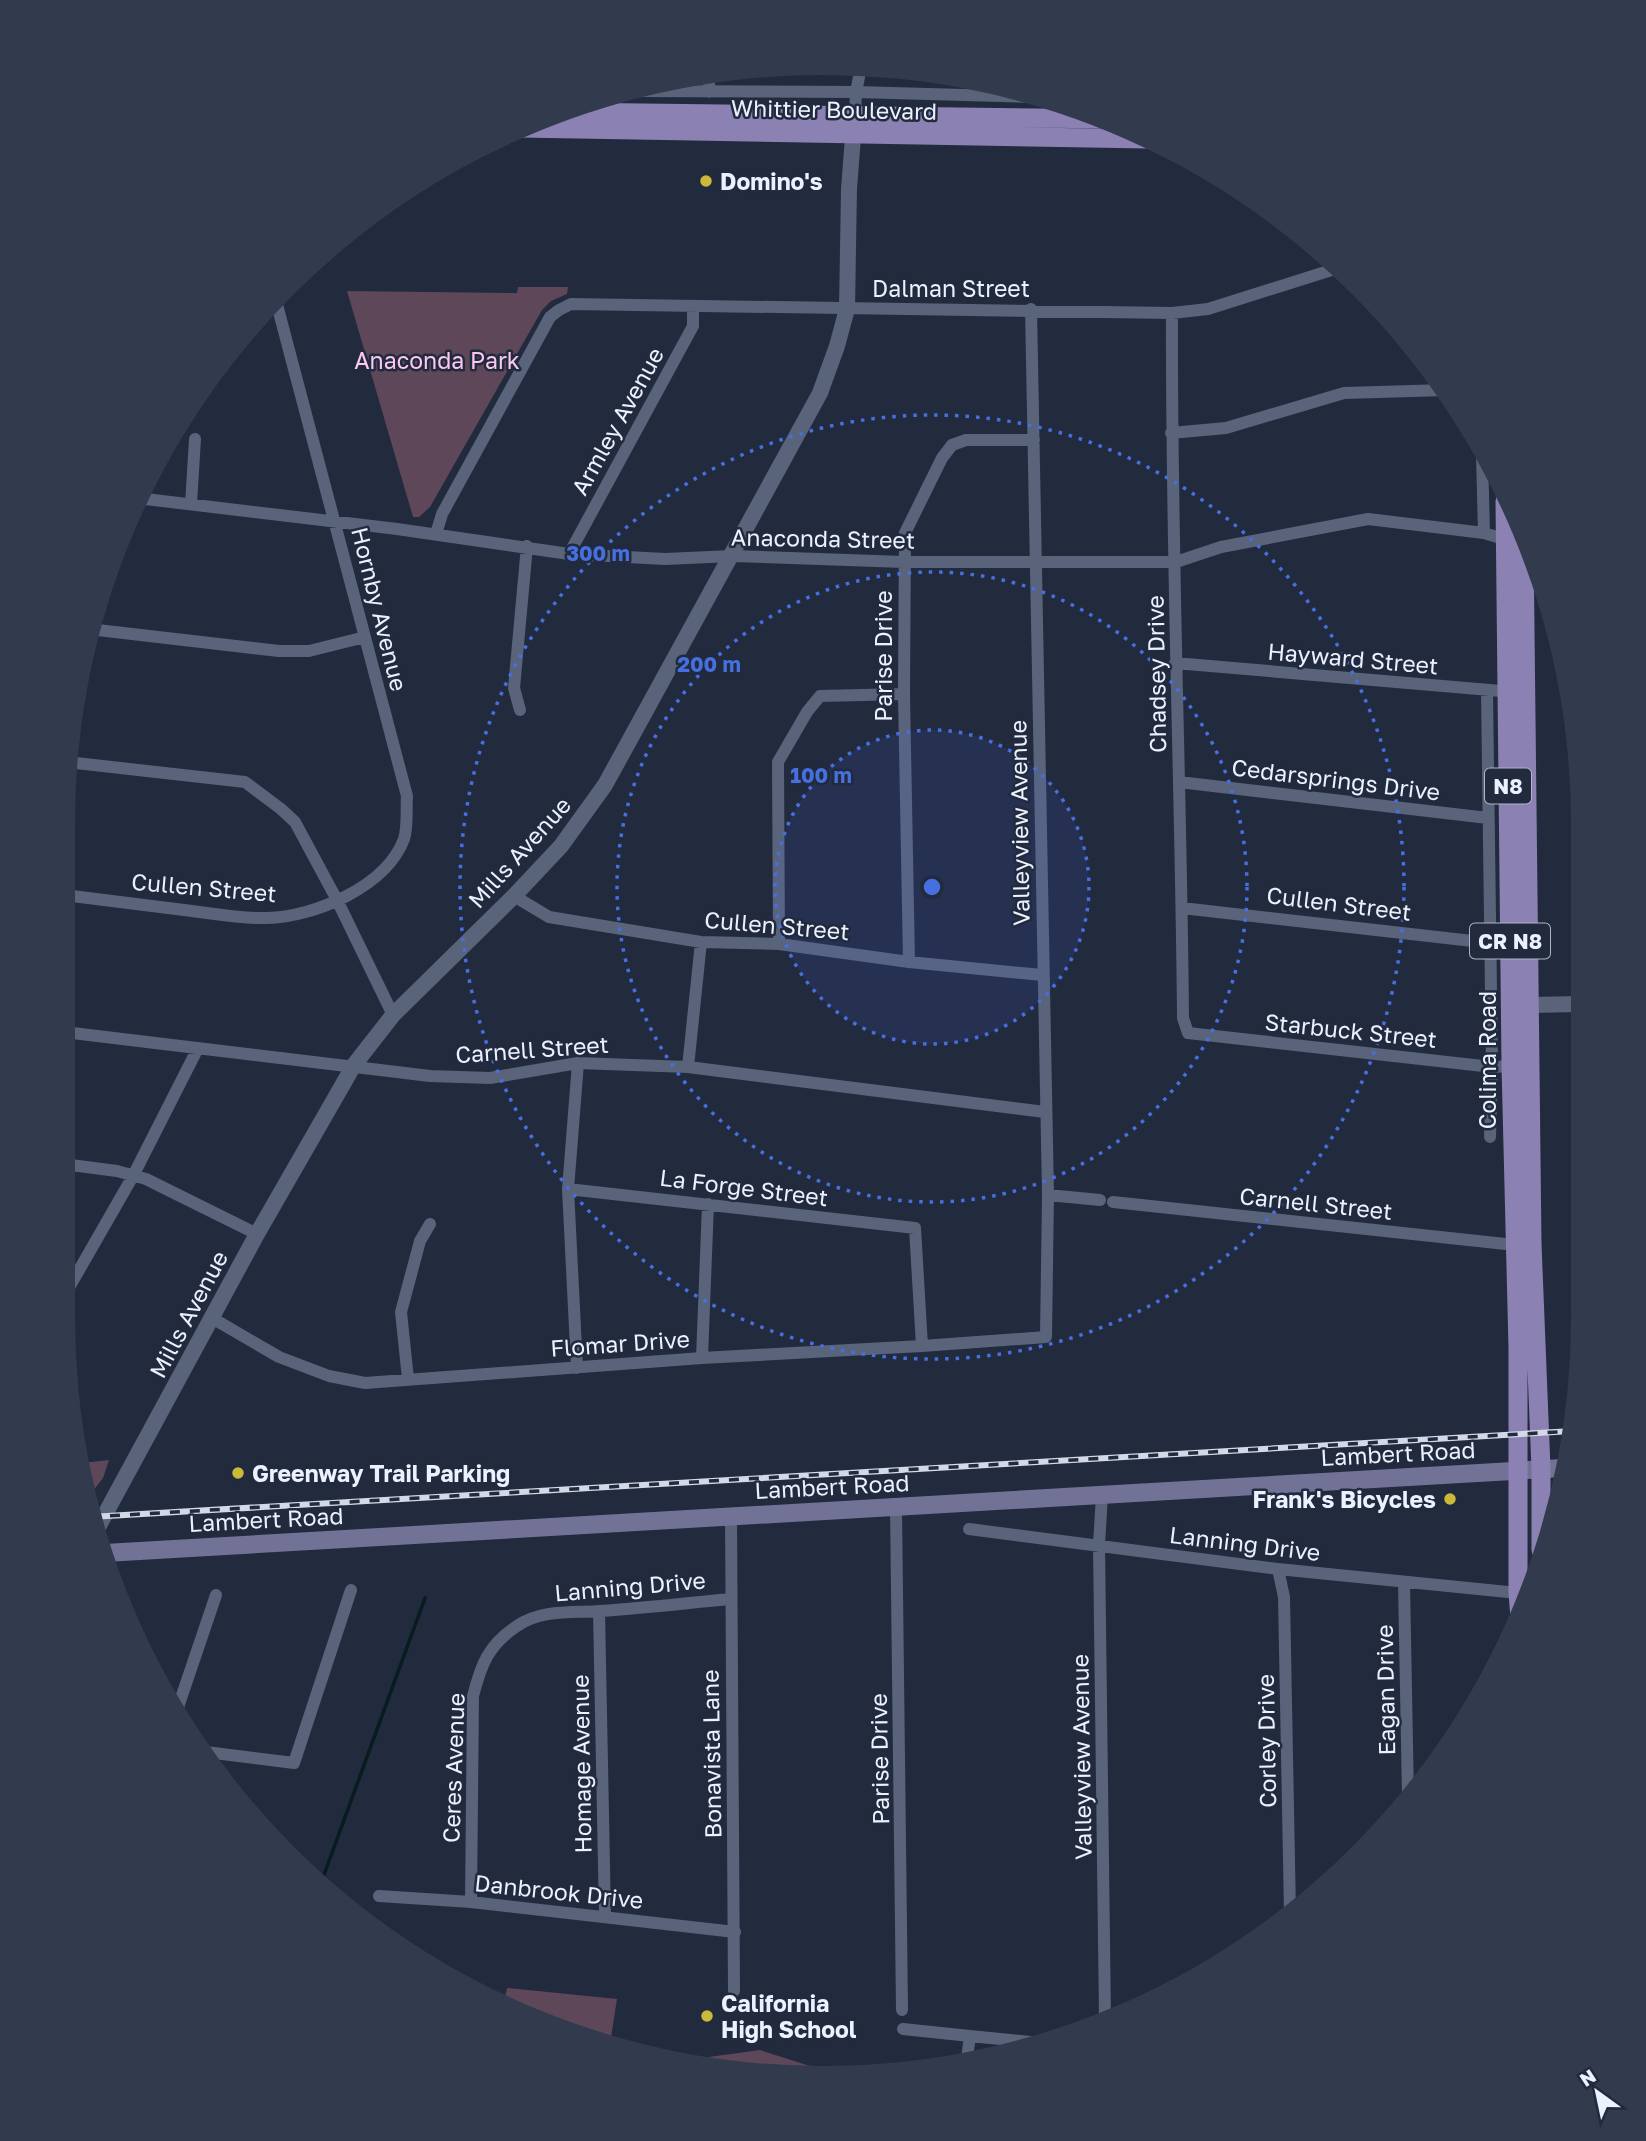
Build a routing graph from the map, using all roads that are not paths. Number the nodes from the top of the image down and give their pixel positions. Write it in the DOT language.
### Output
graph roads {
  1 [pos="860,76"];
  2 [pos="709,85"];
  3 [pos="672,91"];
  4 [pos="709,92"];
  5 [pos="856,92"];
  6 [pos="992,95"];
  7 [pos="589,113"];
  8 [pos="1078,121"];
  9 [pos="854,125"];
  10 [pos="549,128"];
  11 [pos="1122,138"];
  12 [pos="1327,271"];
  13 [pos="693,306"];
  14 [pos="847,309"];
  15 [pos="1031,309"];
  16 [pos="279,311"];
  17 [pos="1172,313"];
  18 [pos="1432,390"];
  19 [pos="1171,433"];
  20 [pos="195,439"];
  21 [pos="1034,440"];
  22 [pos="1482,470"];
  23 [pos="149,499"];
  24 [pos="191,504"];
  25 [pos="336,521"];
  26 [pos="1484,533"];
  27 [pos="436,534"];
  28 [pos="1516,543"];
  29 [pos="527,546"];
  30 [pos="1519,550"];
  31 [pos="569,554"];
  32 [pos="1521,555"];
  33 [pos="732,556"];
  34 [pos="1036,560"];
  35 [pos="904,562"];
  36 [pos="1175,562"];
  37 [pos="101,630"];
  38 [pos="365,637"];
  39 [pos="1175,663"];
  40 [pos="1496,692"];
  41 [pos="1527,692"];
  42 [pos="904,694"];
  43 [pos="520,710"];
  44 [pos="78,763"];
  45 [pos="1180,782"];
  46 [pos="1488,818"];
  47 [pos="1509,878"];
  48 [pos="75,896"];
  49 [pos="514,896"];
  50 [pos="337,900"];
  51 [pos="1182,908"];
  52 [pos="702,942"];
  53 [pos="1490,943"];
  54 [pos="779,944"];
  55 [pos="909,962"];
  56 [pos="1042,975"];
  57 [pos="1521,1004"];
  58 [pos="1571,1004"];
  59 [pos="393,1015"];
  60 [pos="75,1033"];
  61 [pos="1188,1033"];
  62 [pos="198,1048"];
  63 [pos="578,1063"];
  64 [pos="354,1065"];
  65 [pos="1511,1066"];
  66 [pos="688,1067"];
  67 [pos="1045,1112"];
  68 [pos="1490,1137"];
  69 [pos="75,1165"];
  70 [pos="133,1176"];
  71 [pos="568,1189"];
  72 [pos="1048,1195"];
  73 [pos="708,1204"];
  74 [pos="430,1224"];
  75 [pos="257,1234"];
  76 [pos="1523,1245"];
  77 [pos="75,1277"];
  78 [pos="212,1318"];
  79 [pos="1046,1337"];
  80 [pos="922,1346"];
  81 [pos="702,1358"];
  82 [pos="577,1368"];
  83 [pos="408,1379"];
  84 [pos="1555,1468"];
  85 [pos="1541,1469"];
  86 [pos="1516,1470"];
  87 [pos="1102,1495"];
  88 [pos="896,1507"];
  89 [pos="731,1517"];
  90 [pos="103,1518"];
  91 [pos="1541,1525"];
  92 [pos="969,1529"];
  93 [pos="1099,1545"];
  94 [pos="113,1553"];
  95 [pos="1278,1569"];
  96 [pos="1404,1582"];
  97 [pos="351,1590"];
  98 [pos="1518,1593"];
  99 [pos="216,1595"];
  100 [pos="730,1599"];
  101 [pos="599,1611"];
  102 [pos="499,1641"];
  103 [pos="180,1700"];
  104 [pos="216,1753"];
  105 [pos="1408,1783"];
  106 [pos="379,1896"];
  107 [pos="1290,1901"];
  108 [pos="471,1902"];
  109 [pos="605,1916"];
  110 [pos="735,1933"];
  111 [pos="734,1991"];
  112 [pos="902,2010"];
  113 [pos="1105,2011"];
  114 [pos="904,2029"];
  115 [pos="970,2036"];
  116 [pos="1015,2040"];
  117 [pos="968,2051"];
  1 -- 5 [label="street, Mills Avenue"];
  2 -- 4 [label="street"];
  3 -- 4 [label="street, Whittier Boulevard"];
  4 -- 5 [label="street, Whittier Boulevard"];
  5 -- 6 [label="street, Whittier Boulevard"];
  5 -- 9 [label="street, Mills Avenue"];
  7 -- 9 [label="main road, Whittier Boulevard"];
  8 -- 9 [label="main road, Whittier Boulevard"];
  9 -- 10 [label="main road, Whittier Boulevard"];
  9 -- 11 [label="main road, Whittier Boulevard"];
  9 -- 14 [label="street, Mills Avenue"];
  12 -- 17 [label="street, Dalman Street"];
  13 -- 14 [label="street, Dalman Street"];
  13 -- 27 [label="street, Dalman Street"];
  13 -- 31 [label="street, Armley Avenue"];
  14 -- 15 [label="street, Dalman Street"];
  14 -- 33 [label="street, Mills Avenue"];
  15 -- 17 [label="street, Dalman Street"];
  15 -- 21 [label="street, Valleyview Avenue"];
  16 -- 25 [label="street, Hornby Avenue"];
  17 -- 19 [label="street, Chadsey Drive"];
  18 -- 19 [label="street"];
  19 -- 36 [label="street, Chadsey Drive"];
  20 -- 24 [label="street"];
  21 -- 34 [label="street, Valleyview Avenue"];
  21 -- 35 [label="street, Parise Drive"];
  22 -- 26 [label="street"];
  23 -- 24 [label="street, Anaconda Street"];
  24 -- 25 [label="street, Anaconda Street"];
  25 -- 27 [label="street, Anaconda Street"];
  25 -- 38 [label="street, Hornby Avenue"];
  26 -- 28 [label="street, Anaconda Street"];
  26 -- 36 [label="street, Anaconda Street"];
  27 -- 29 [label="street, Anaconda Street"];
  29 -- 31 [label="street, Anaconda Street"];
  29 -- 43 [label="street"];
  30 -- 40 [label="main road, Colima Road / CR N8"];
  31 -- 33 [label="street, Anaconda Street"];
  32 -- 41 [label="main road, Colima Road / CR N8"];
  33 -- 35 [label="street, Anaconda Street"];
  33 -- 49 [label="street, Mills Avenue"];
  34 -- 35 [label="street, Anaconda Street"];
  34 -- 36 [label="street, Anaconda Street"];
  34 -- 56 [label="street, Valleyview Avenue"];
  35 -- 42 [label="street, Parise Drive"];
  36 -- 39 [label="street, Chadsey Drive"];
  37 -- 38 [label="street"];
  38 -- 50 [label="street, Hornby Avenue"];
  39 -- 40 [label="street, Hayward Street"];
  39 -- 45 [label="street, Chadsey Drive"];
  40 -- 41 [label="street, Hayward Street"];
  40 -- 46 [label="street"];
  40 -- 47 [label="main road, Colima Road / N8"];
  41 -- 57 [label="main road, Colima Road / CR N8"];
  42 -- 54 [label="street"];
  42 -- 55 [label="street, Parise Drive"];
  44 -- 50 [label="street"];
  45 -- 46 [label="street, Cedarsprings Drive"];
  45 -- 51 [label="street, Chadsey Drive"];
  46 -- 53 [label="street"];
  47 -- 57 [label="main road, Colima Road / CR N8"];
  48 -- 50 [label="street, Cullen Street"];
  49 -- 52 [label="street, Cullen Street"];
  49 -- 59 [label="street, Mills Avenue"];
  50 -- 59 [label="street"];
  51 -- 53 [label="street, Cullen Street"];
  51 -- 61 [label="street, Chadsey Drive"];
  52 -- 54 [label="street, Cullen Street"];
  52 -- 66 [label="street"];
  53 -- 65 [label="street"];
  54 -- 55 [label="street, Cullen Street"];
  55 -- 56 [label="street, Cullen Street"];
  56 -- 67 [label="street, Valleyview Avenue"];
  57 -- 58 [label="street"];
  57 -- 65 [label="main road, Colima Road / CR N8"];
  59 -- 64 [label="street, Mills Avenue"];
  60 -- 62 [label="street, Carnell Street"];
  61 -- 65 [label="street, Starbuck Street"];
  62 -- 64 [label="street, Carnell Street"];
  62 -- 70 [label="street"];
  63 -- 64 [label="street, Carnell Street"];
  63 -- 66 [label="street, Carnell Street"];
  63 -- 71 [label="street"];
  64 -- 75 [label="street, Mills Avenue"];
  65 -- 68 [label="street"];
  65 -- 76 [label="main road, Colima Road / CR N8"];
  66 -- 67 [label="street, Carnell Street"];
  67 -- 72 [label="street, Valleyview Avenue"];
  69 -- 70 [label="street"];
  70 -- 75 [label="street"];
  70 -- 77 [label="street"];
  71 -- 73 [label="street, La Forge Street"];
  71 -- 82 [label="street"];
  72 -- 76 [label="street, Carnell Street"];
  72 -- 79 [label="street, Valleyview Avenue"];
  73 -- 80 [label="street, La Forge Street"];
  73 -- 81 [label="street"];
  74 -- 83 [label="street"];
  75 -- 78 [label="street, Mills Avenue"];
  76 -- 85 [label="main road, Colima Road / CR N8"];
  76 -- 86 [label="main road, Colima Road / CR N8"];
  78 -- 83 [label="street, Flomar Drive"];
  78 -- 90 [label="street, Mills Avenue"];
  79 -- 80 [label="street, Flomar Drive"];
  80 -- 81 [label="street, Flomar Drive"];
  81 -- 82 [label="street, Flomar Drive"];
  82 -- 83 [label="street, Flomar Drive"];
  84 -- 85 [label="main road, Lambert Road"];
  85 -- 86 [label="main road, Lambert Road"];
  85 -- 91 [label="main road, Colima Road / CR N8"];
  86 -- 87 [label="main road, Lambert Road"];
  86 -- 98 [label="main road, Colima Road / CR N8"];
  87 -- 88 [label="main road, Lambert Road"];
  87 -- 93 [label="street, Valleyview Avenue"];
  88 -- 89 [label="main road, Lambert Road"];
  88 -- 112 [label="street, Parise Drive"];
  89 -- 94 [label="main road, Lambert Road"];
  89 -- 100 [label="street, Bonavista Lane"];
  92 -- 93 [label="street, Lanning Drive"];
  93 -- 95 [label="street, Lanning Drive"];
  93 -- 113 [label="street, Valleyview Avenue"];
  95 -- 96 [label="street, Lanning Drive"];
  95 -- 107 [label="street, Corley Drive"];
  96 -- 98 [label="street, Lanning Drive"];
  96 -- 105 [label="street, Eagan Drive"];
  97 -- 104 [label="street"];
  99 -- 103 [label="street"];
  100 -- 101 [label="street, Lanning Drive"];
  100 -- 110 [label="street, Bonavista Lane"];
  101 -- 102 [label="street, Lanning Drive"];
  101 -- 109 [label="street, Homage Avenue"];
  102 -- 108 [label="street, Ceres Avenue"];
  106 -- 108 [label="street, Danbrook Drive"];
  108 -- 109 [label="street, Danbrook Drive"];
  109 -- 110 [label="street, Danbrook Drive"];
  110 -- 111 [label="street, Bonavista Lane"];
  114 -- 115 [label="street"];
  115 -- 116 [label="street"];
  115 -- 117 [label="street"];
}
